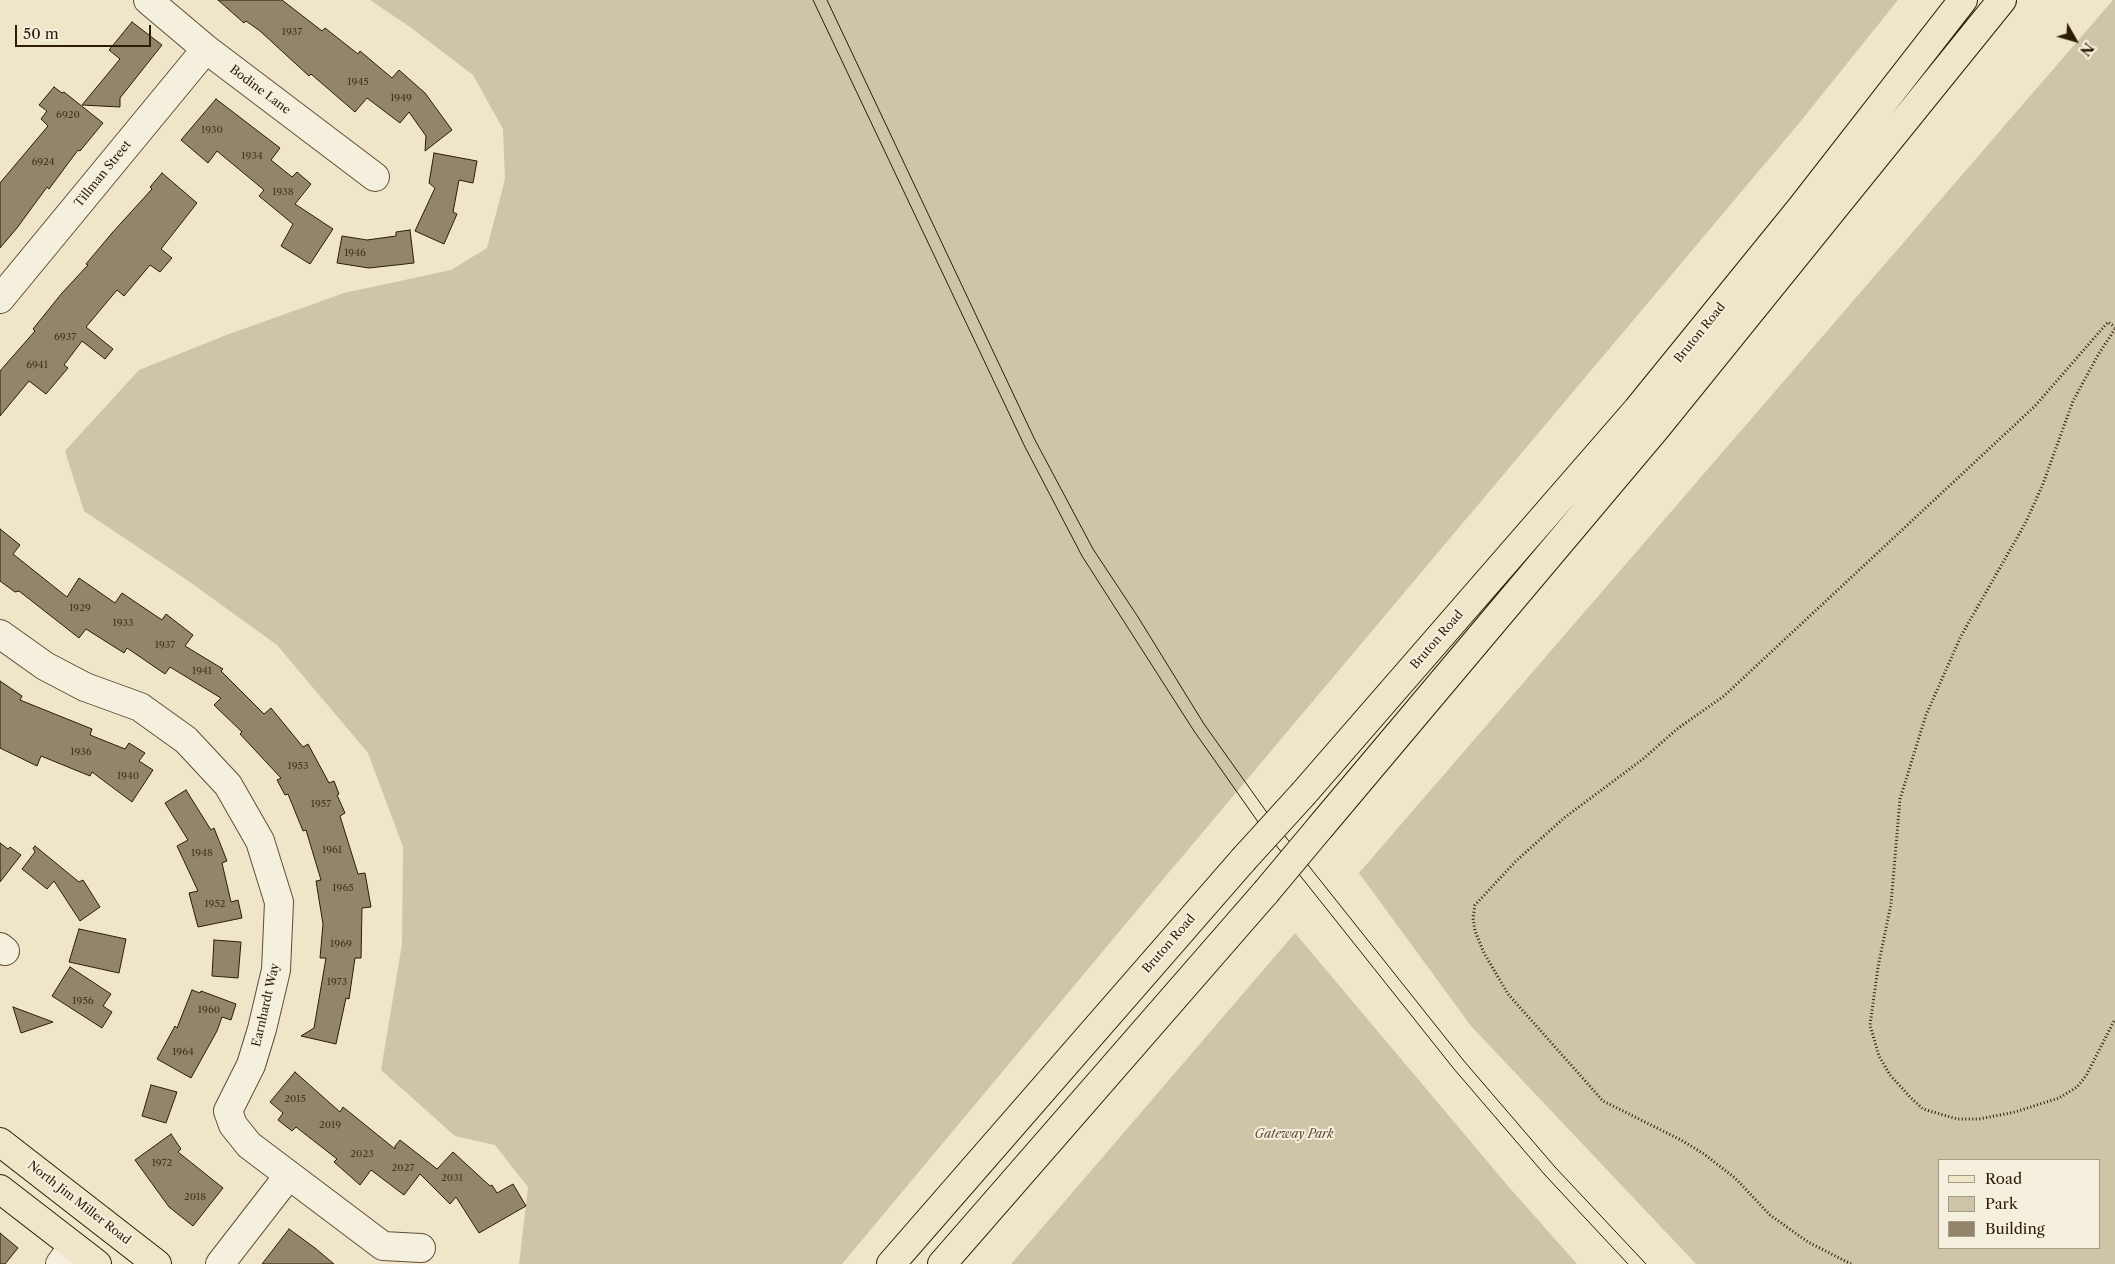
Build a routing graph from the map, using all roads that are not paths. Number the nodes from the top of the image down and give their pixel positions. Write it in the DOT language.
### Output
graph roads {
  1 [pos="148,0"];
  2 [pos="1963,0"];
  3 [pos="2002,0"];
  4 [pos="206,48"];
  5 [pos="375,177"];
  6 [pos="1812,215"];
  7 [pos="0,299"];
  8 [pos="0,634"];
  9 [pos="0,1143"];
  10 [pos="289,1175"];
  11 [pos="0,1189"];
  12 [pos="421,1248"];
  13 [pos="66,1255"];
  14 [pos="97,1264"];
  15 [pos="158,1264"];
  16 [pos="220,1264"];
  17 [pos="891,1264"];
  18 [pos="942,1264"];
  1 -- 4 [label="street, Bodine Lane"];
  2 -- 6 [label="main road, Bruton Road"];
  3 -- 6 [label="main road, Bruton Road"];
  4 -- 5 [label="street, Bodine Lane"];
  4 -- 7 [label="street, Tillman Street"];
  6 -- 17 [label="main road, Bruton Road, bridge"];
  6 -- 18 [label="main road, Bruton Road, bridge"];
  8 -- 10 [label="street, Earnhardt Way"];
  9 -- 15 [label="main road, North Jim Miller Road"];
  10 -- 12 [label="street, Earnhardt Way"];
  10 -- 16 [label="street"];
  11 -- 13 [label="main road"];
  13 -- 14 [label="main road"];
}
